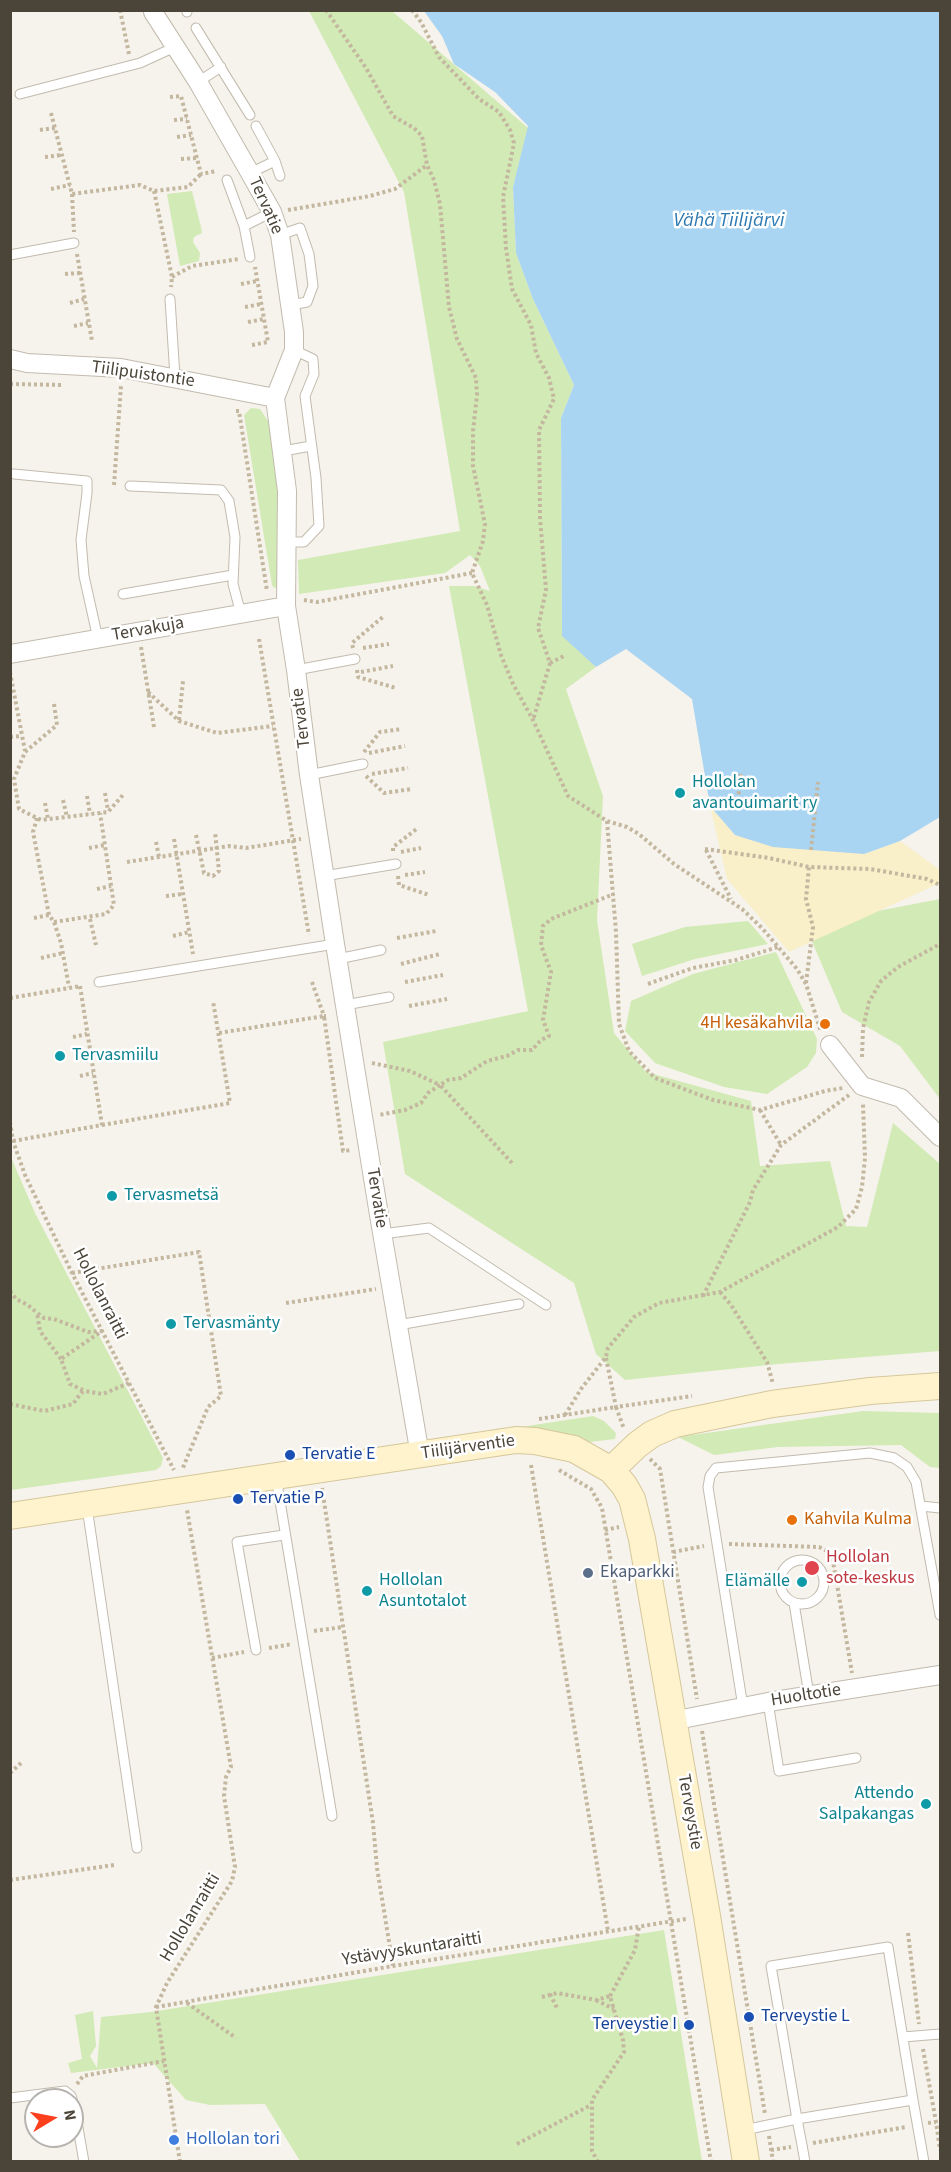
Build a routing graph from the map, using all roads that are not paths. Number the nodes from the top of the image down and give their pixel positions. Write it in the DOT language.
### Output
graph roads {
  1 [pos="154,11"];
  2 [pos="196,27"];
  3 [pos="175,47"];
  4 [pos="221,67"];
  5 [pos="198,82"];
  6 [pos="20,94"];
  7 [pos="250,115"];
  8 [pos="256,126"];
  9 [pos="275,161"];
  10 [pos="250,173"];
  11 [pos="280,176"];
  12 [pos="227,180"];
  13 [pos="272,212"];
  14 [pos="244,226"];
  15 [pos="280,235"];
  16 [pos="74,243"];
  17 [pos="10,255"];
  18 [pos="250,257"];
  19 [pos="170,299"];
  20 [pos="291,305"];
  21 [pos="294,350"];
  22 [pos="10,359"];
  23 [pos="175,377"];
  24 [pos="275,398"];
  25 [pos="311,446"];
  26 [pos="283,452"];
  27 [pos="14,474"];
  28 [pos="130,486"];
  29 [pos="287,542"];
  30 [pos="233,575"];
  31 [pos="123,594"];
  32 [pos="286,602"];
  33 [pos="241,614"];
  34 [pos="98,639"];
  35 [pos="10,654"];
  36 [pos="354,654"];
  37 [pos="296,670"];
  38 [pos="363,765"];
  39 [pos="309,775"];
  40 [pos="396,864"];
  41 [pos="324,876"];
  42 [pos="381,950"];
  43 [pos="337,951"];
  44 [pos="99,982"];
  45 [pos="389,997"];
  46 [pos="338,1010"];
  47 [pos="830,1045"];
  48 [pos="940,1137"];
  49 [pos="382,1234"];
  50 [pos="519,1304"];
  51 [pos="546,1305"];
  52 [pos="398,1325"];
  53 [pos="940,1386"];
  54 [pos="420,1455"];
  55 [pos="611,1470"];
  56 [pos="276,1477"];
  57 [pos="86,1504"];
  58 [pos="921,1506"];
  59 [pos="940,1508"];
  60 [pos="10,1516"];
  61 [pos="284,1535"];
  62 [pos="794,1603"];
  63 [pos="940,1615"];
  64 [pos="256,1650"];
  65 [pos="940,1675"];
  66 [pos="809,1695"];
  67 [pos="768,1702"];
  68 [pos="743,1707"];
  69 [pos="672,1721"];
  70 [pos="856,1758"];
  71 [pos="332,1816"];
  72 [pos="137,1848"];
  73 [pos="940,2034"];
  74 [pos="903,2037"];
  75 [pos="10,2098"];
  76 [pos="914,2100"];
  77 [pos="797,2119"];
  78 [pos="741,2131"];
  79 [pos="84,2162"];
  80 [pos="746,2162"];
  81 [pos="805,2162"];
  82 [pos="924,2162"];
  1 -- 3 [label="street, Tervatie"];
  2 -- 4 [label="lane"];
  3 -- 5 [label="street, Tervatie"];
  3 -- 6 [label="lane"];
  4 -- 5 [label="lane"];
  4 -- 7 [label="lane"];
  5 -- 10 [label="street, Tervatie"];
  8 -- 9 [label="lane"];
  9 -- 10 [label="lane"];
  9 -- 11 [label="lane"];
  10 -- 13 [label="street, Tervatie"];
  12 -- 14 [label="lane"];
  13 -- 14 [label="lane"];
  13 -- 15 [label="street, Tervatie"];
  14 -- 18 [label="lane"];
  15 -- 20 [label="street, Tervatie"];
  15 -- 20 [label="lane"];
  16 -- 17 [label="lane"];
  19 -- 23 [label="lane"];
  20 -- 21 [label="street, Tervatie"];
  21 -- 24 [label="street, Tervatie"];
  21 -- 25 [label="lane"];
  22 -- 23 [label="street, Tiilipuistontie"];
  23 -- 24 [label="street, Tiilipuistontie"];
  24 -- 26 [label="street, Tervatie"];
  25 -- 26 [label="lane"];
  25 -- 29 [label="lane"];
  26 -- 29 [label="street, Tervatie"];
  27 -- 34 [label="lane"];
  28 -- 30 [label="lane"];
  29 -- 32 [label="street, Tervatie"];
  30 -- 31 [label="lane"];
  30 -- 33 [label="lane"];
  32 -- 33 [label="street, Tervakuja"];
  32 -- 37 [label="street, Tervatie"];
  33 -- 34 [label="street, Tervakuja"];
  34 -- 35 [label="street, Tervakuja"];
  36 -- 37 [label="lane"];
  37 -- 39 [label="street, Tervatie"];
  38 -- 39 [label="lane"];
  39 -- 41 [label="street, Tervatie"];
  40 -- 41 [label="lane"];
  41 -- 43 [label="street, Tervatie"];
  42 -- 43 [label="lane"];
  43 -- 44 [label="lane"];
  43 -- 46 [label="street, Tervatie"];
  45 -- 46 [label="lane"];
  46 -- 49 [label="street, Tervatie"];
  47 -- 48 [label="street"];
  49 -- 51 [label="lane"];
  49 -- 52 [label="street, Tervatie"];
  50 -- 52 [label="lane"];
  52 -- 54 [label="street, Tervatie"];
  53 -- 55 [label="main road"];
  54 -- 55 [label="main road, Tiilijärventie"];
  54 -- 56 [label="main road, Tiilijärventie"];
  55 -- 69 [label="main road, Terveystie"];
  56 -- 57 [label="main road, Tiilijärventie"];
  56 -- 61 [label="lane"];
  57 -- 60 [label="main road, Tiilijärventie"];
  57 -- 72 [label="lane"];
  58 -- 59 [label="lane"];
  58 -- 63 [label="lane"];
  58 -- 68 [label="lane"];
  61 -- 64 [label="lane"];
  61 -- 71 [label="lane"];
  62 -- 62 [label="lane"];
  62 -- 66 [label="lane"];
  65 -- 66 [label="street, Huoltotie"];
  66 -- 67 [label="street, Huoltotie"];
  67 -- 68 [label="street, Huoltotie"];
  67 -- 70 [label="lane"];
  68 -- 69 [label="street, Huoltotie"];
  69 -- 78 [label="main road, Terveystie"];
  73 -- 74 [label="lane"];
  74 -- 76 [label="lane"];
  74 -- 77 [label="lane"];
  75 -- 79 [label="lane"];
  76 -- 77 [label="lane"];
  76 -- 82 [label="lane"];
  77 -- 78 [label="lane"];
  77 -- 81 [label="lane"];
  78 -- 80 [label="main road, Terveystie"];
}
